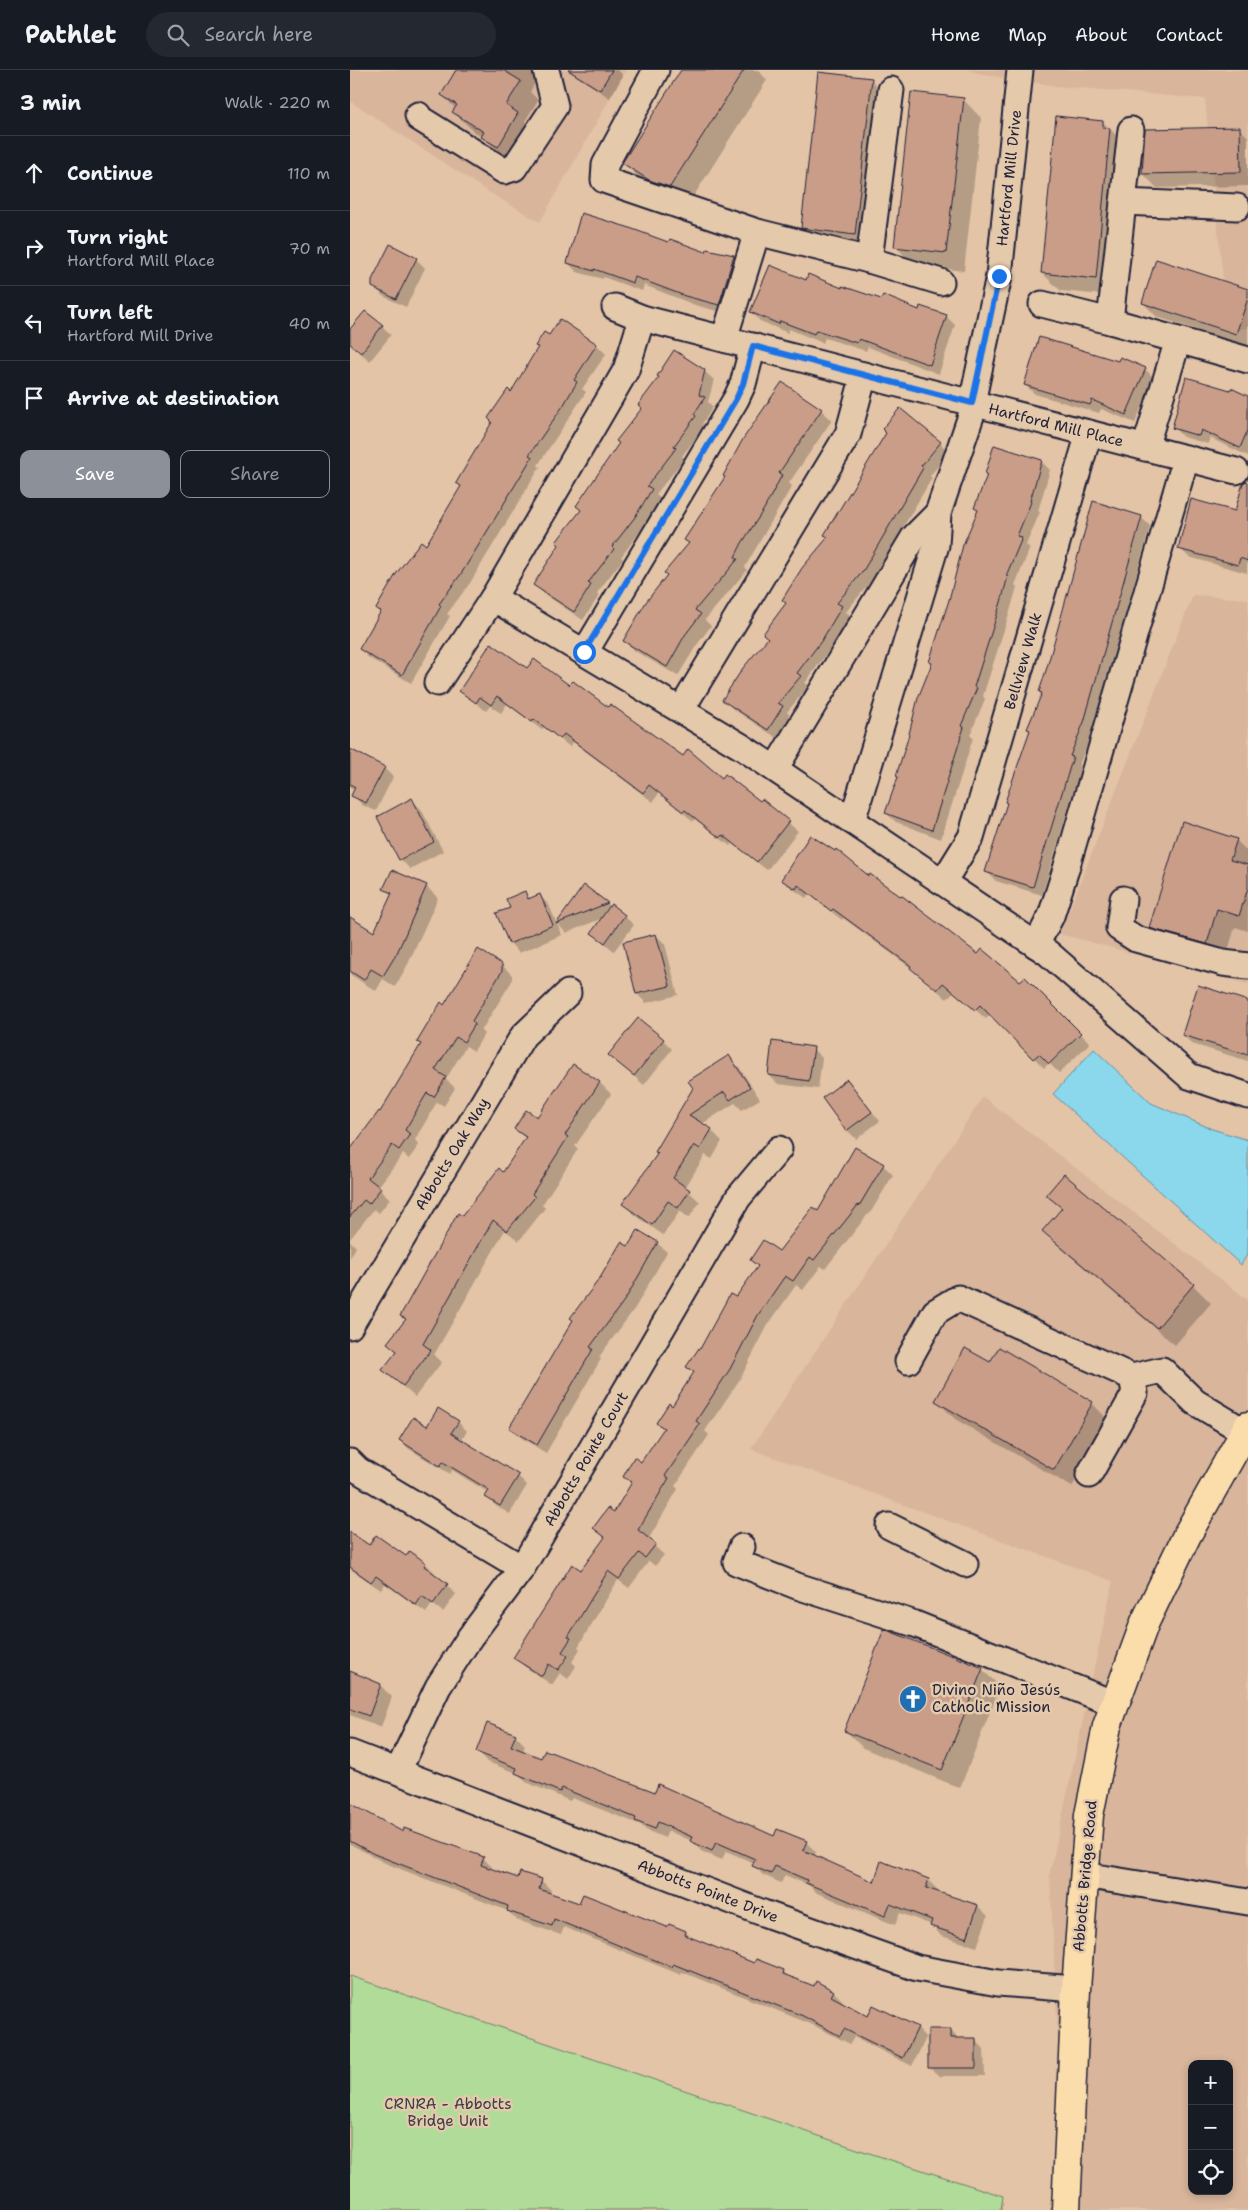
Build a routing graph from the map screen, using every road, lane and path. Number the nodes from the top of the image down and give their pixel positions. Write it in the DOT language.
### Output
graph roads {
  1 [pos="546,70"];
  2 [pos="656,70"];
  3 [pos="1020,70"];
  4 [pos="892,90"];
  5 [pos="419,116"];
  6 [pos="1131,130"];
  7 [pos="1123,202"];
  8 [pos="1237,208"];
  9 [pos="757,232"];
  10 [pos="869,260"];
  11 [pos="941,282"];
  12 [pos="1042,304"];
  13 [pos="616,307"];
  14 [pos="642,318"];
  15 [pos="1110,320"];
  16 [pos="724,339"];
  17 [pos="1178,340"];
  18 [pos="753,346"];
  19 [pos="1248,360"];
  20 [pos="864,375"];
  21 [pos="974,403"];
  22 [pos="1089,433"];
  23 [pos="1146,448"];
  24 [pos="1186,458"];
  25 [pos="1236,471"];
  26 [pos="938,513"];
  27 [pos="493,598"];
  28 [pos="584,652"];
  29 [pos="437,683"];
  30 [pos="681,710"];
  31 [pos="775,769"];
  32 [pos="852,821"];
  33 [pos="943,882"];
  34 [pos="1122,900"];
  35 [pos="1036,945"];
  36 [pos="1248,966"];
  37 [pos="568,993"];
  38 [pos="1248,1096"];
  39 [pos="779,1149"];
  40 [pos="350,1326"];
  41 [pos="908,1360"];
  42 [pos="1132,1377"];
  43 [pos="1246,1429"];
  44 [pos="350,1462"];
  45 [pos="1089,1475"];
  46 [pos="889,1526"];
  47 [pos="739,1555"];
  48 [pos="965,1564"];
  49 [pos="522,1568"];
  50 [pos="1115,1704"];
  51 [pos="350,1753"];
  52 [pos="398,1772"];
  53 [pos="1084,1874"];
  54 [pos="1248,1902"];
  55 [pos="1076,1989"];
  56 [pos="1066,2210"];
  1 -- 5 [label="street"];
  2 -- 9 [label="street"];
  3 -- 21 [label="street, Hartford Mill Drive"];
  4 -- 10 [label="street"];
  6 -- 7 [label="street"];
  7 -- 8 [label="street"];
  7 -- 15 [label="street"];
  9 -- 10 [label="street"];
  9 -- 16 [label="street"];
  10 -- 11 [label="street"];
  12 -- 15 [label="street"];
  13 -- 14 [label="street, Hartford Mill Place"];
  14 -- 16 [label="street, Hartford Mill Place"];
  14 -- 27 [label="street"];
  15 -- 17 [label="street"];
  16 -- 18 [label="street, Hartford Mill Place"];
  17 -- 19 [label="street"];
  17 -- 23 [label="street"];
  18 -- 20 [label="street, Hartford Mill Place"];
  18 -- 28 [label="street"];
  20 -- 21 [label="street, Hartford Mill Place"];
  20 -- 30 [label="street"];
  21 -- 22 [label="street, Hartford Mill Place"];
  21 -- 26 [label="street, Hartford Mill Drive"];
  22 -- 23 [label="street, Hartford Mill Place"];
  22 -- 33 [label="street, Bellview Walk"];
  23 -- 24 [label="street, Hartford Mill Place"];
  24 -- 25 [label="street, Hartford Mill Place"];
  24 -- 35 [label="street"];
  26 -- 31 [label="street"];
  26 -- 32 [label="street"];
  27 -- 28 [label="street"];
  27 -- 29 [label="street"];
  28 -- 30 [label="street"];
  30 -- 31 [label="street"];
  31 -- 32 [label="street"];
  32 -- 33 [label="street"];
  33 -- 35 [label="street"];
  34 -- 36 [label="street"];
  35 -- 38 [label="street"];
  37 -- 40 [label="street, Abbotts Oak Way"];
  39 -- 49 [label="street, Abbotts Pointe Court"];
  41 -- 42 [label="street"];
  42 -- 43 [label="street"];
  42 -- 45 [label="street"];
  43 -- 50 [label="main road, Abbotts Bridge Road"];
  44 -- 49 [label="street"];
  46 -- 48 [label="street"];
  47 -- 50 [label="street"];
  49 -- 52 [label="street, Abbotts Pointe Court"];
  50 -- 53 [label="main road, Abbotts Bridge Road"];
  51 -- 52 [label="street, Abbotts Pointe Drive"];
  52 -- 55 [label="street, Abbotts Pointe Drive"];
  53 -- 54 [label="street"];
  53 -- 55 [label="main road, Abbotts Bridge Road"];
  55 -- 56 [label="main road, Abbotts Bridge Road"];
}
